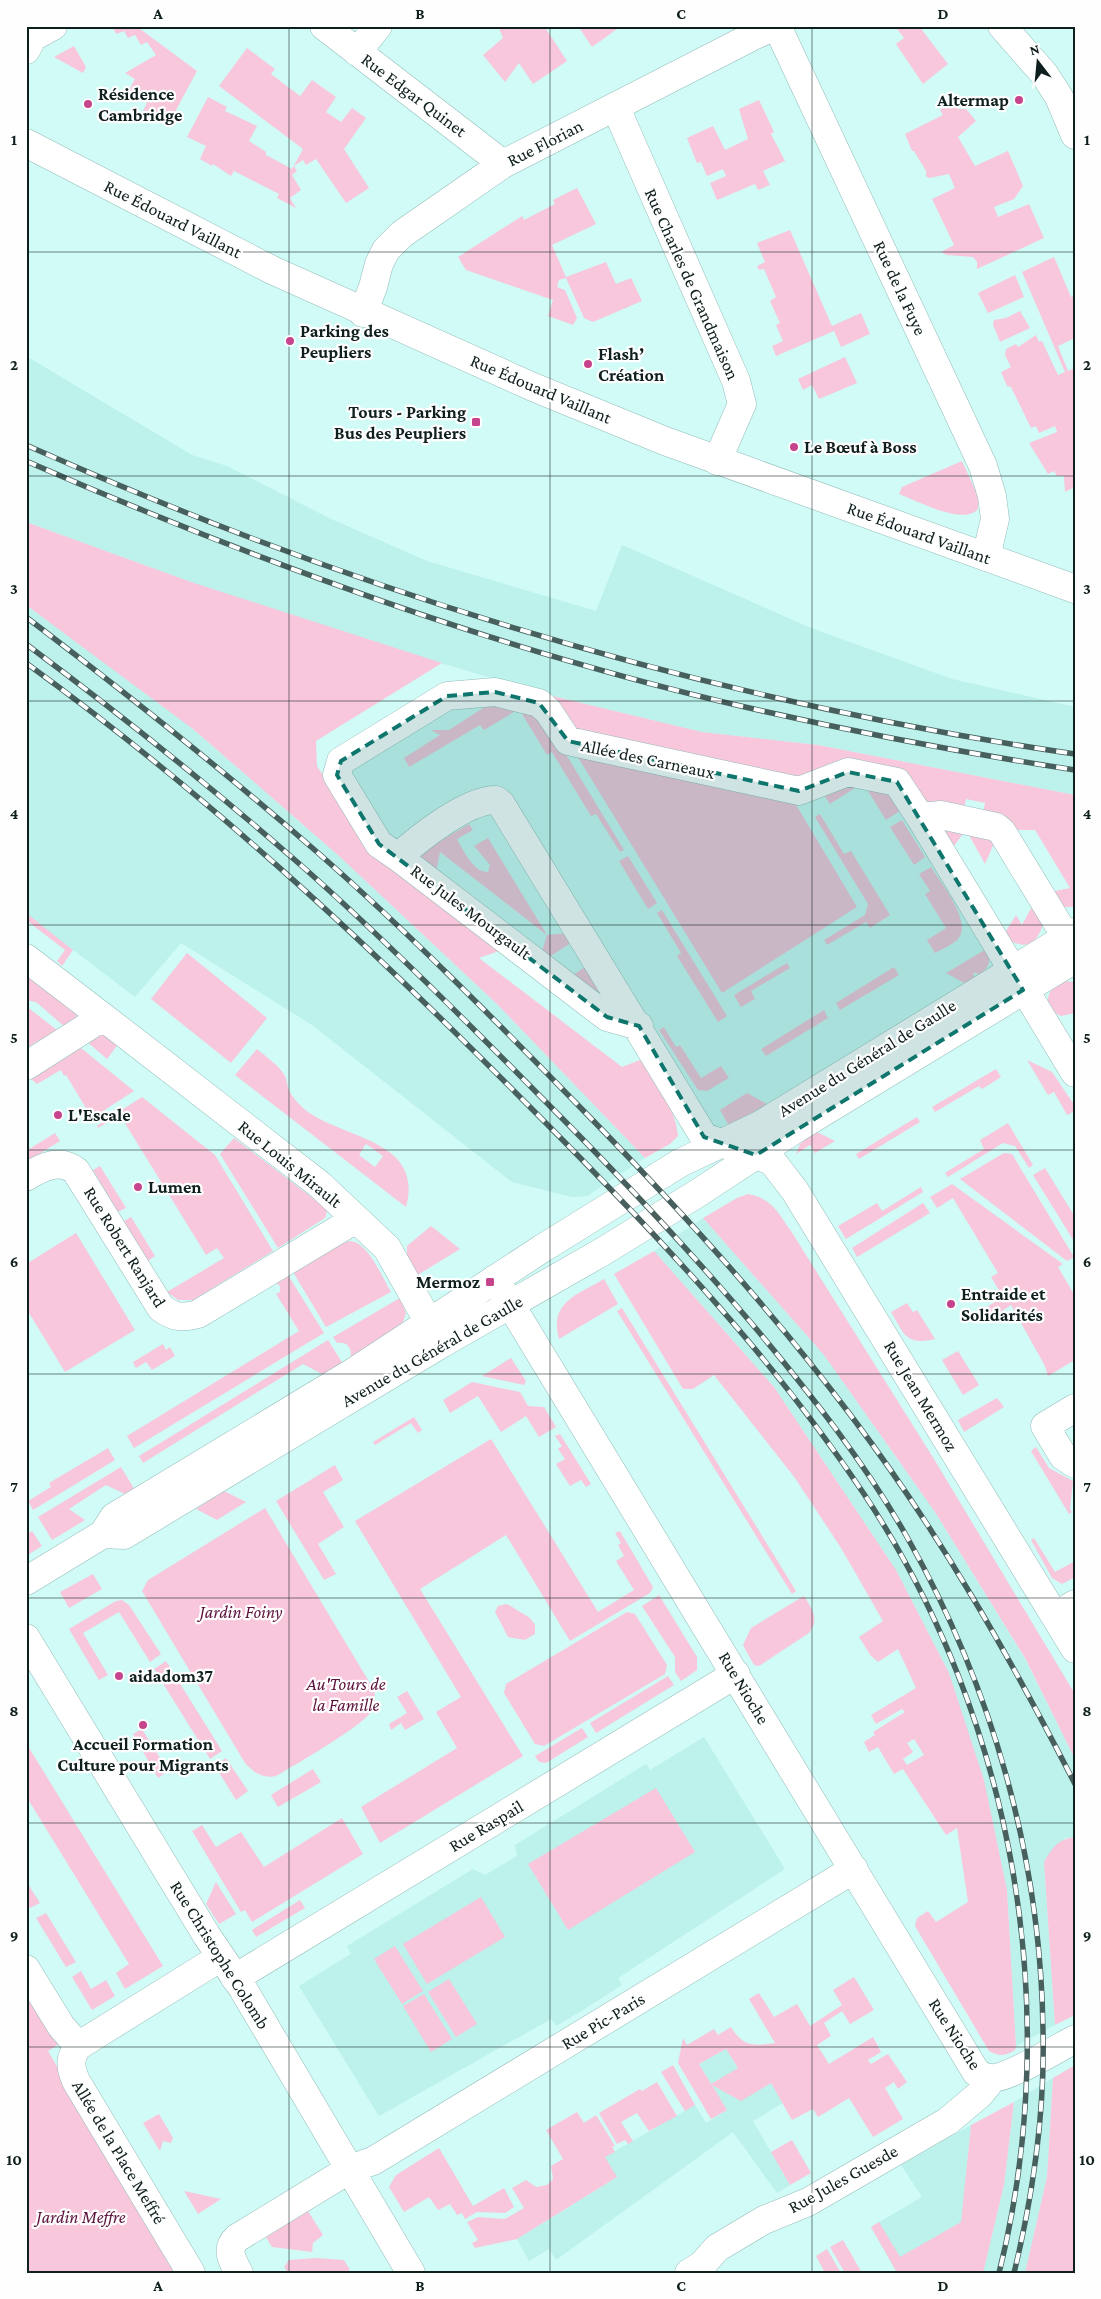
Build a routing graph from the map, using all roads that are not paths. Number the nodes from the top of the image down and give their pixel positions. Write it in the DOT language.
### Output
graph roads {
  1 [pos="53,26"];
  2 [pos="324,26"];
  3 [pos="378,26"];
  4 [pos="777,26"];
  5 [pos="1002,26"];
  6 [pos="26,50"];
  7 [pos="357,52"];
  8 [pos="616,108"];
  9 [pos="1075,135"];
  10 [pos="26,143"];
  11 [pos="503,164"];
  12 [pos="363,313"];
  13 [pos="717,461"];
  14 [pos="986,556"];
  15 [pos="1075,590"];
  16 [pos="920,817"];
  17 [pos="398,857"];
  18 [pos="1073,943"];
  19 [pos="26,958"];
  20 [pos="1017,980"];
  21 [pos="102,1017"];
  22 [pos="639,1026"];
  23 [pos="26,1066"];
  24 [pos="1075,1073"];
  25 [pos="722,1143"];
  26 [pos="756,1155"];
  27 [pos="26,1177"];
  28 [pos="356,1219"];
  29 [pos="495,1279"];
  30 [pos="510,1304"];
  31 [pos="435,1334"];
  32 [pos="1075,1408"];
  33 [pos="1075,1464"];
  34 [pos="26,1581"];
  35 [pos="1065,1610"];
  36 [pos="26,1638"];
  37 [pos="1075,1649"];
  38 [pos="736,1674"];
  39 [pos="854,1869"];
  40 [pos="228,1968"];
  41 [pos="26,1969"];
  42 [pos="1075,2040"];
  43 [pos="78,2046"];
  44 [pos="999,2077"];
  45 [pos="350,2169"];
  46 [pos="191,2273"];
  47 [pos="240,2273"];
  48 [pos="411,2273"];
  49 [pos="689,2273"];
  1 -- 6 [label="street"];
  2 -- 7 [label="street, Rue Edgar Quinet"];
  3 -- 7 [label="street"];
  4 -- 8 [label="street, Rue Florian"];
  4 -- 14 [label="street, Rue de la Fuye"];
  5 -- 9 [label="street"];
  7 -- 11 [label="street, Rue Edgar Quinet"];
  8 -- 11 [label="street, Rue Florian"];
  8 -- 13 [label="street, Rue Charles de Grandmaison"];
  10 -- 12 [label="street, Rue Édouard Vaillant"];
  11 -- 12 [label="street, Rue Florian"];
  12 -- 13 [label="street, Rue Édouard Vaillant"];
  13 -- 14 [label="street, Rue Édouard Vaillant"];
  14 -- 15 [label="street, Rue Édouard Vaillant"];
  16 -- 17 [label="street, Allée des Carneaux"];
  16 -- 18 [label="street"];
  16 -- 20 [label="street"];
  17 -- 22 [label="street, Rue Jules Mourgault"];
  17 -- 22 [label="street, Rue Jules Mourgault"];
  18 -- 20 [label="street, Avenue du Général de Gaulle"];
  19 -- 21 [label="street, Rue Louis Mirault"];
  20 -- 24 [label="street"];
  20 -- 25 [label="street, Avenue du Général de Gaulle"];
  20 -- 26 [label="street, Avenue du Général de Gaulle"];
  21 -- 23 [label="street"];
  21 -- 28 [label="street, Rue Louis Mirault"];
  22 -- 25 [label="street, Rue Jules Mourgault"];
  25 -- 26 [label="street"];
  25 -- 29 [label="street, Avenue du Général de Gaulle"];
  26 -- 30 [label="street, Avenue du Général de Gaulle"];
  26 -- 35 [label="street, Rue Jean Mermoz"];
  27 -- 28 [label="street, Rue Robert Ranjard"];
  28 -- 31 [label="street, Rue Louis Mirault"];
  29 -- 30 [label="street, Rue Nioche"];
  29 -- 31 [label="street, Avenue du Général de Gaulle"];
  30 -- 31 [label="street, Avenue du Général de Gaulle"];
  30 -- 38 [label="street, Rue Nioche"];
  31 -- 34 [label="street, Avenue du Général de Gaulle"];
  32 -- 33 [label="street"];
  35 -- 37 [label="street, Rue Jean Mermoz"];
  36 -- 40 [label="street, Rue Christophe Colomb"];
  38 -- 39 [label="street, Rue Nioche"];
  38 -- 40 [label="street, Rue Raspail"];
  39 -- 44 [label="street, Rue Nioche"];
  39 -- 45 [label="street, Rue Pic-Paris"];
  40 -- 43 [label="street"];
  40 -- 45 [label="street, Rue Christophe Colomb"];
  41 -- 43 [label="street"];
  42 -- 44 [label="street, Rue Jules Guesde"];
  43 -- 46 [label="street, Allée de la Place Meffré"];
  44 -- 49 [label="street, Rue Jules Guesde"];
  45 -- 47 [label="street"];
  45 -- 48 [label="street, Rue Christophe Colomb"];
}
